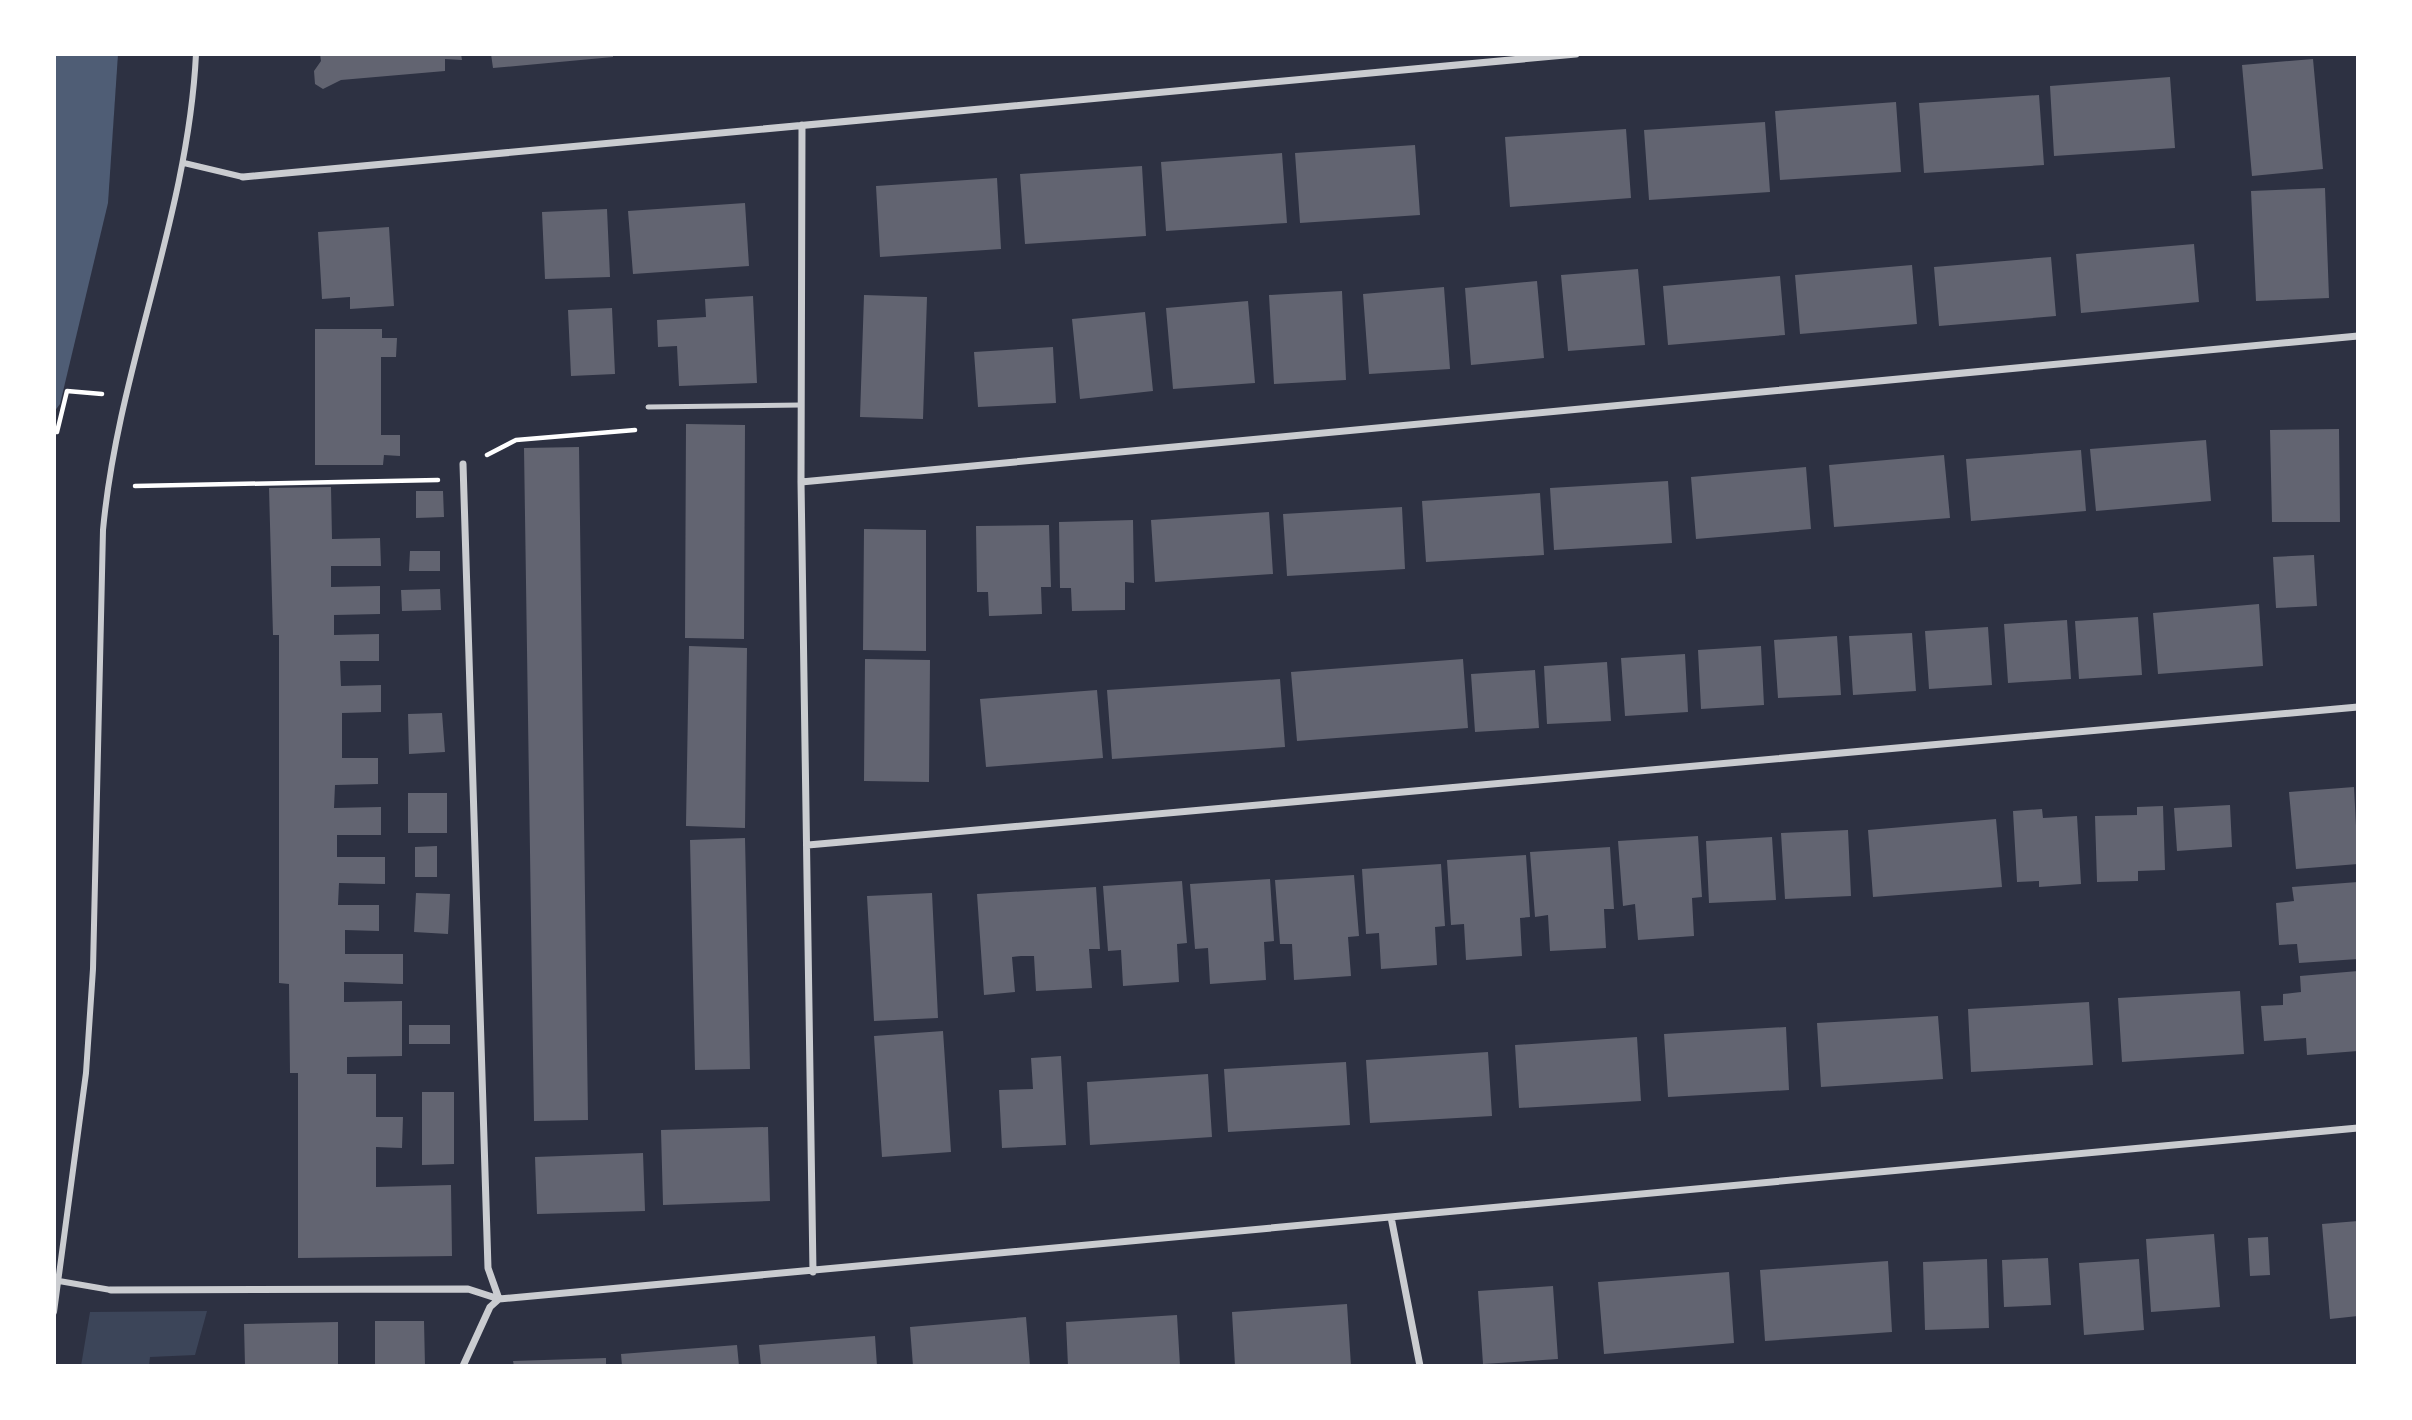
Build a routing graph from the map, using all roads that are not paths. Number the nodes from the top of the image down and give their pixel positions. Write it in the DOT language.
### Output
graph roads {
  1 [pos="196,54"];
  2 [pos="1576,54"];
  3 [pos="802,125"];
  4 [pos="184,163"];
  5 [pos="243,177"];
  6 [pos="2358,336"];
  7 [pos="801,405"];
  8 [pos="648,407"];
  9 [pos="463,464"];
  10 [pos="801,482"];
  11 [pos="2358,707"];
  12 [pos="808,845"];
  13 [pos="2358,1128"];
  14 [pos="1391,1217"];
  15 [pos="813,1272"];
  16 [pos="57,1281"];
  17 [pos="111,1290"];
  18 [pos="499,1299"];
  19 [pos="54,1312"];
  20 [pos="463,1366"];
  21 [pos="1420,1366"];
  1 -- 4 [label="street"];
  2 -- 3 [label="street"];
  3 -- 5 [label="street"];
  3 -- 7 [label="street"];
  4 -- 5 [label="street"];
  4 -- 16 [label="street"];
  6 -- 10 [label="street"];
  7 -- 8 [label="lane"];
  7 -- 10 [label="street"];
  9 -- 18 [label="street"];
  10 -- 12 [label="street"];
  11 -- 12 [label="street"];
  12 -- 15 [label="street"];
  13 -- 14 [label="street"];
  14 -- 15 [label="street"];
  14 -- 21 [label="street"];
  15 -- 18 [label="street"];
  16 -- 17 [label="street"];
  16 -- 19 [label="street"];
  17 -- 18 [label="street"];
  18 -- 20 [label="street"];
}
